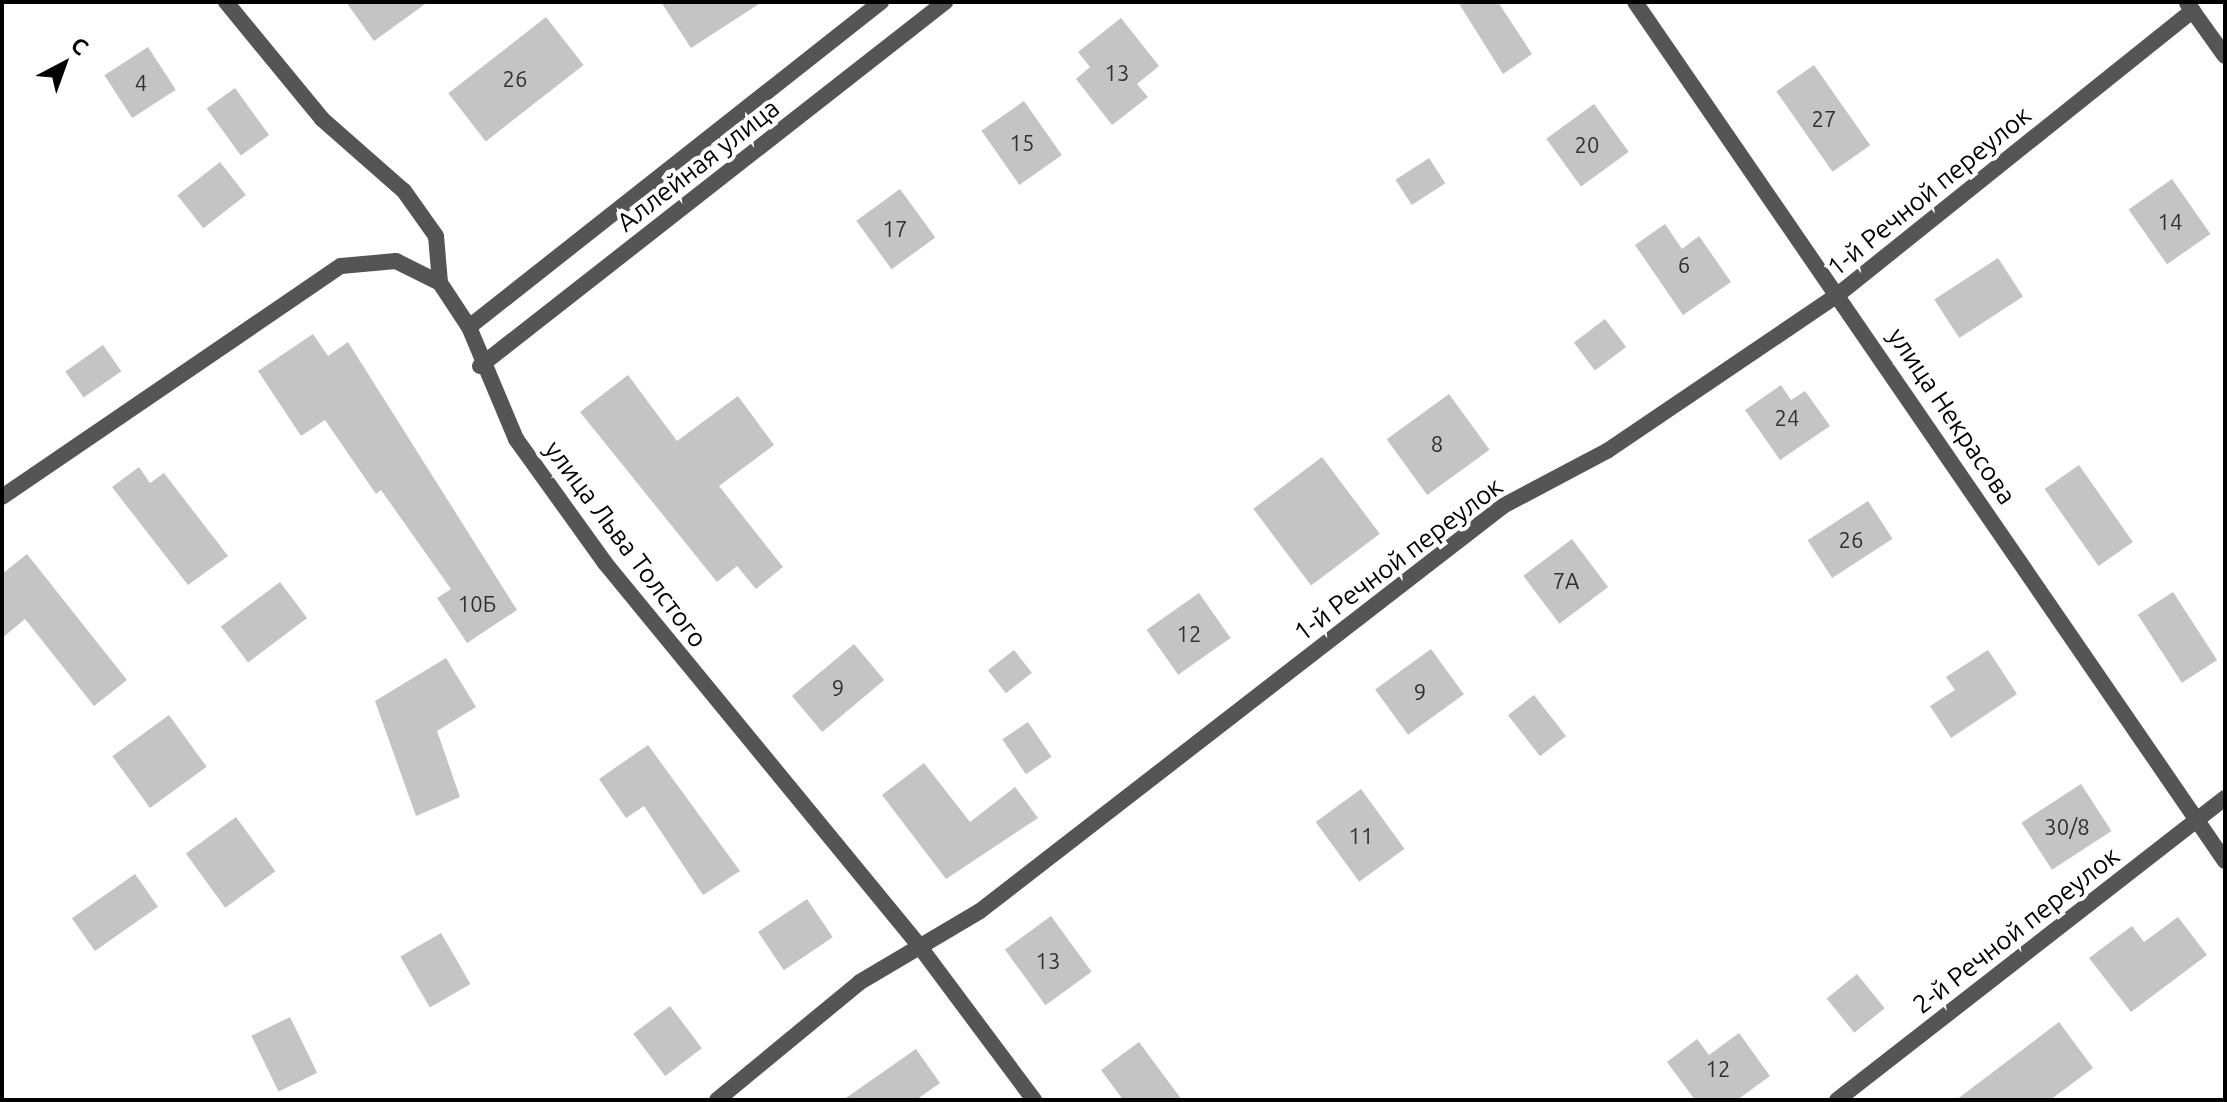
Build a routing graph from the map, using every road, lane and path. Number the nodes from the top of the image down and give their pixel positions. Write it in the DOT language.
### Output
graph roads {
  1 [pos="226,2"];
  2 [pos="881,2"];
  3 [pos="945,2"];
  4 [pos="1635,2"];
  5 [pos="2190,6"];
  6 [pos="2225,56"];
  7 [pos="440,283"];
  8 [pos="1840,293"];
  9 [pos="469,327"];
  10 [pos="480,366"];
  11 [pos="2,497"];
  12 [pos="2225,798"];
  13 [pos="2198,820"];
  14 [pos="2225,861"];
  15 [pos="920,947"];
  16 [pos="717,1100"];
  17 [pos="1034,1100"];
  18 [pos="1837,1100"];
  1 -- 7 [label="street, улица Льва Толстого"];
  2 -- 9 [label="street, Аллейная улица"];
  3 -- 10 [label="street, Аллейная улица"];
  4 -- 8 [label="street, улица Некрасова"];
  5 -- 6 [label="street"];
  5 -- 8 [label="street, 1-й Речной переулок"];
  7 -- 9 [label="street, улица Льва Толстого"];
  7 -- 11 [label="street"];
  8 -- 13 [label="street, улица Некрасова"];
  8 -- 15 [label="street, 1-й Речной переулок"];
  9 -- 10 [label="street, улица Льва Толстого"];
  10 -- 15 [label="street, улица Льва Толстого"];
  12 -- 13 [label="street, 2-й Речной переулок"];
  13 -- 14 [label="street, улица Некрасова"];
  13 -- 18 [label="street, 2-й Речной переулок"];
  15 -- 16 [label="street, 1-й Речной переулок"];
  15 -- 17 [label="street, улица Льва Толстого"];
}
